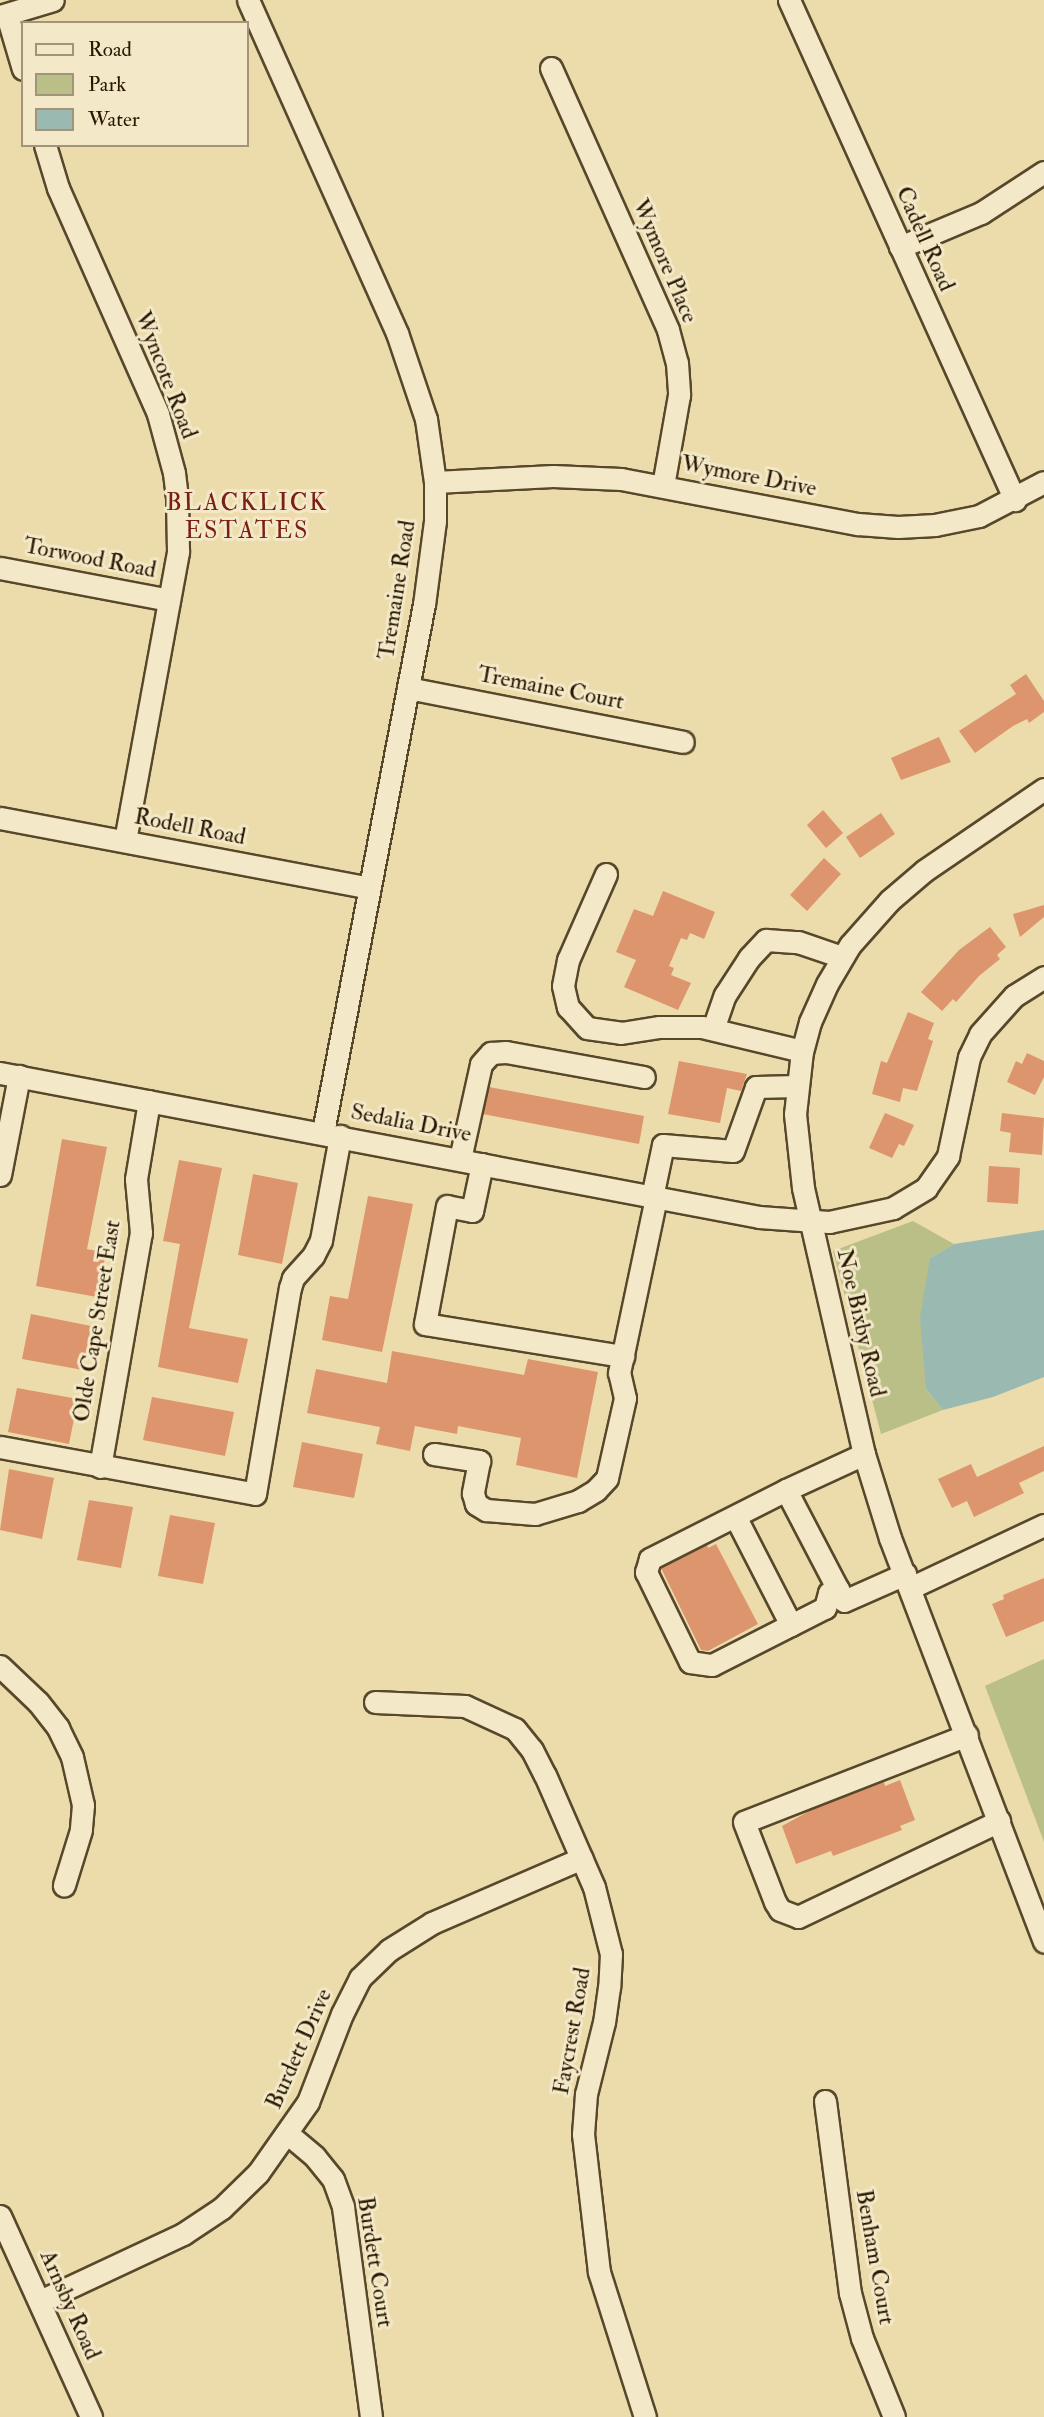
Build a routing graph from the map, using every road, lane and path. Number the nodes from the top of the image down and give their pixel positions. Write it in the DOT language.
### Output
graph roads {
  1 [pos="53,0"];
  2 [pos="248,0"];
  3 [pos="789,0"];
  4 [pos="4,16"];
  5 [pos="21,63"];
  6 [pos="551,68"];
  7 [pos="46,147"];
  8 [pos="1044,172"];
  9 [pos="900,247"];
  10 [pos="435,482"];
  11 [pos="1044,482"];
  12 [pos="663,486"];
  13 [pos="1015,500"];
  14 [pos="0,568"];
  15 [pos="170,600"];
  16 [pos="408,688"];
  17 [pos="683,742"];
  18 [pos="1044,789"];
  19 [pos="0,818"];
  20 [pos="125,841"];
  21 [pos="606,873"];
  22 [pos="369,888"];
  23 [pos="842,957"];
  24 [pos="1044,977"];
  25 [pos="713,1030"];
  26 [pos="803,1051"];
  27 [pos="9,1074"];
  28 [pos="645,1077"];
  29 [pos="797,1086"];
  30 [pos="149,1101"];
  31 [pos="332,1134"];
  32 [pos="460,1159"];
  33 [pos="482,1164"];
  34 [pos="0,1175"];
  35 [pos="654,1197"];
  36 [pos="812,1223"];
  37 [pos="623,1356"];
  38 [pos="0,1447"];
  39 [pos="434,1454"];
  40 [pos="863,1454"];
  41 [pos="100,1467"];
  42 [pos="786,1490"];
  43 [pos="736,1518"];
  44 [pos="1044,1525"];
  45 [pos="907,1581"];
  46 [pos="838,1588"];
  47 [pos="791,1625"];
  48 [pos="0,1666"];
  49 [pos="375,1702"];
  50 [pos="967,1735"];
  51 [pos="999,1821"];
  52 [pos="582,1858"];
  53 [pos="64,1885"];
  54 [pos="1044,1942"];
  55 [pos="825,2101"];
  56 [pos="288,2134"];
  57 [pos="0,2216"];
  58 [pos="40,2301"];
  59 [pos="91,2417"];
  60 [pos="371,2417"];
  61 [pos="645,2417"];
  62 [pos="894,2417"];
  1 -- 4 [label="street"];
  2 -- 10 [label="street, Tremaine Road"];
  3 -- 9 [label="street, Cadell Road"];
  4 -- 5 [label="street"];
  6 -- 12 [label="street, Wymore Place"];
  7 -- 15 [label="street, Wyncote Road"];
  8 -- 9 [label="street"];
  9 -- 13 [label="street, Cadell Road"];
  10 -- 12 [label="street, Wymore Drive"];
  10 -- 16 [label="street, Tremaine Road"];
  11 -- 13 [label="street, Wymore Drive"];
  12 -- 13 [label="street, Wymore Drive"];
  14 -- 15 [label="street, Torwood Road"];
  15 -- 20 [label="street, Wyncote Road"];
  16 -- 17 [label="street, Tremaine Court"];
  16 -- 22 [label="street, Tremaine Road"];
  18 -- 23 [label="street, Noe Bixby Road"];
  19 -- 20 [label="street, Rodell Road"];
  20 -- 22 [label="street, Rodell Road"];
  21 -- 25 [label="street"];
  22 -- 31 [label="street, Tremaine Road"];
  23 -- 25 [label="street"];
  23 -- 26 [label="street, Noe Bixby Road"];
  24 -- 36 [label="street, Sedalia Drive"];
  25 -- 26 [label="street"];
  26 -- 29 [label="street, Noe Bixby Road"];
  27 -- 30 [label="street, Sedalia Drive"];
  27 -- 34 [label="street"];
  28 -- 32 [label="street"];
  29 -- 35 [label="street"];
  29 -- 36 [label="street, Noe Bixby Road"];
  30 -- 31 [label="street, Sedalia Drive"];
  30 -- 41 [label="street, Olde Cape Street East"];
  31 -- 32 [label="street, Sedalia Drive"];
  31 -- 41 [label="street, Tremaine Road"];
  32 -- 33 [label="street, Sedalia Drive"];
  33 -- 35 [label="street, Sedalia Drive"];
  33 -- 37 [label="street"];
  35 -- 36 [label="street, Sedalia Drive"];
  35 -- 37 [label="street"];
  36 -- 40 [label="street, Noe Bixby Road"];
  37 -- 39 [label="street"];
  38 -- 41 [label="street"];
  40 -- 42 [label="street"];
  40 -- 45 [label="street, Noe Bixby Road"];
  42 -- 43 [label="street"];
  42 -- 46 [label="street"];
  43 -- 47 [label="street"];
  43 -- 47 [label="street"];
  44 -- 45 [label="street"];
  45 -- 46 [label="street"];
  45 -- 50 [label="street, Noe Bixby Road"];
  46 -- 47 [label="street"];
  48 -- 53 [label="street"];
  49 -- 52 [label="street, Faycrest Road"];
  50 -- 51 [label="street, Noe Bixby Road"];
  50 -- 51 [label="street"];
  51 -- 54 [label="street, Noe Bixby Road"];
  52 -- 56 [label="street, Burdett Drive"];
  52 -- 61 [label="street, Faycrest Road"];
  55 -- 62 [label="street, Benham Court"];
  56 -- 58 [label="street, Burdett Drive"];
  56 -- 60 [label="street, Burdett Court"];
  57 -- 58 [label="street, Arnsby Road"];
  58 -- 59 [label="street, Arnsby Road"];
}
